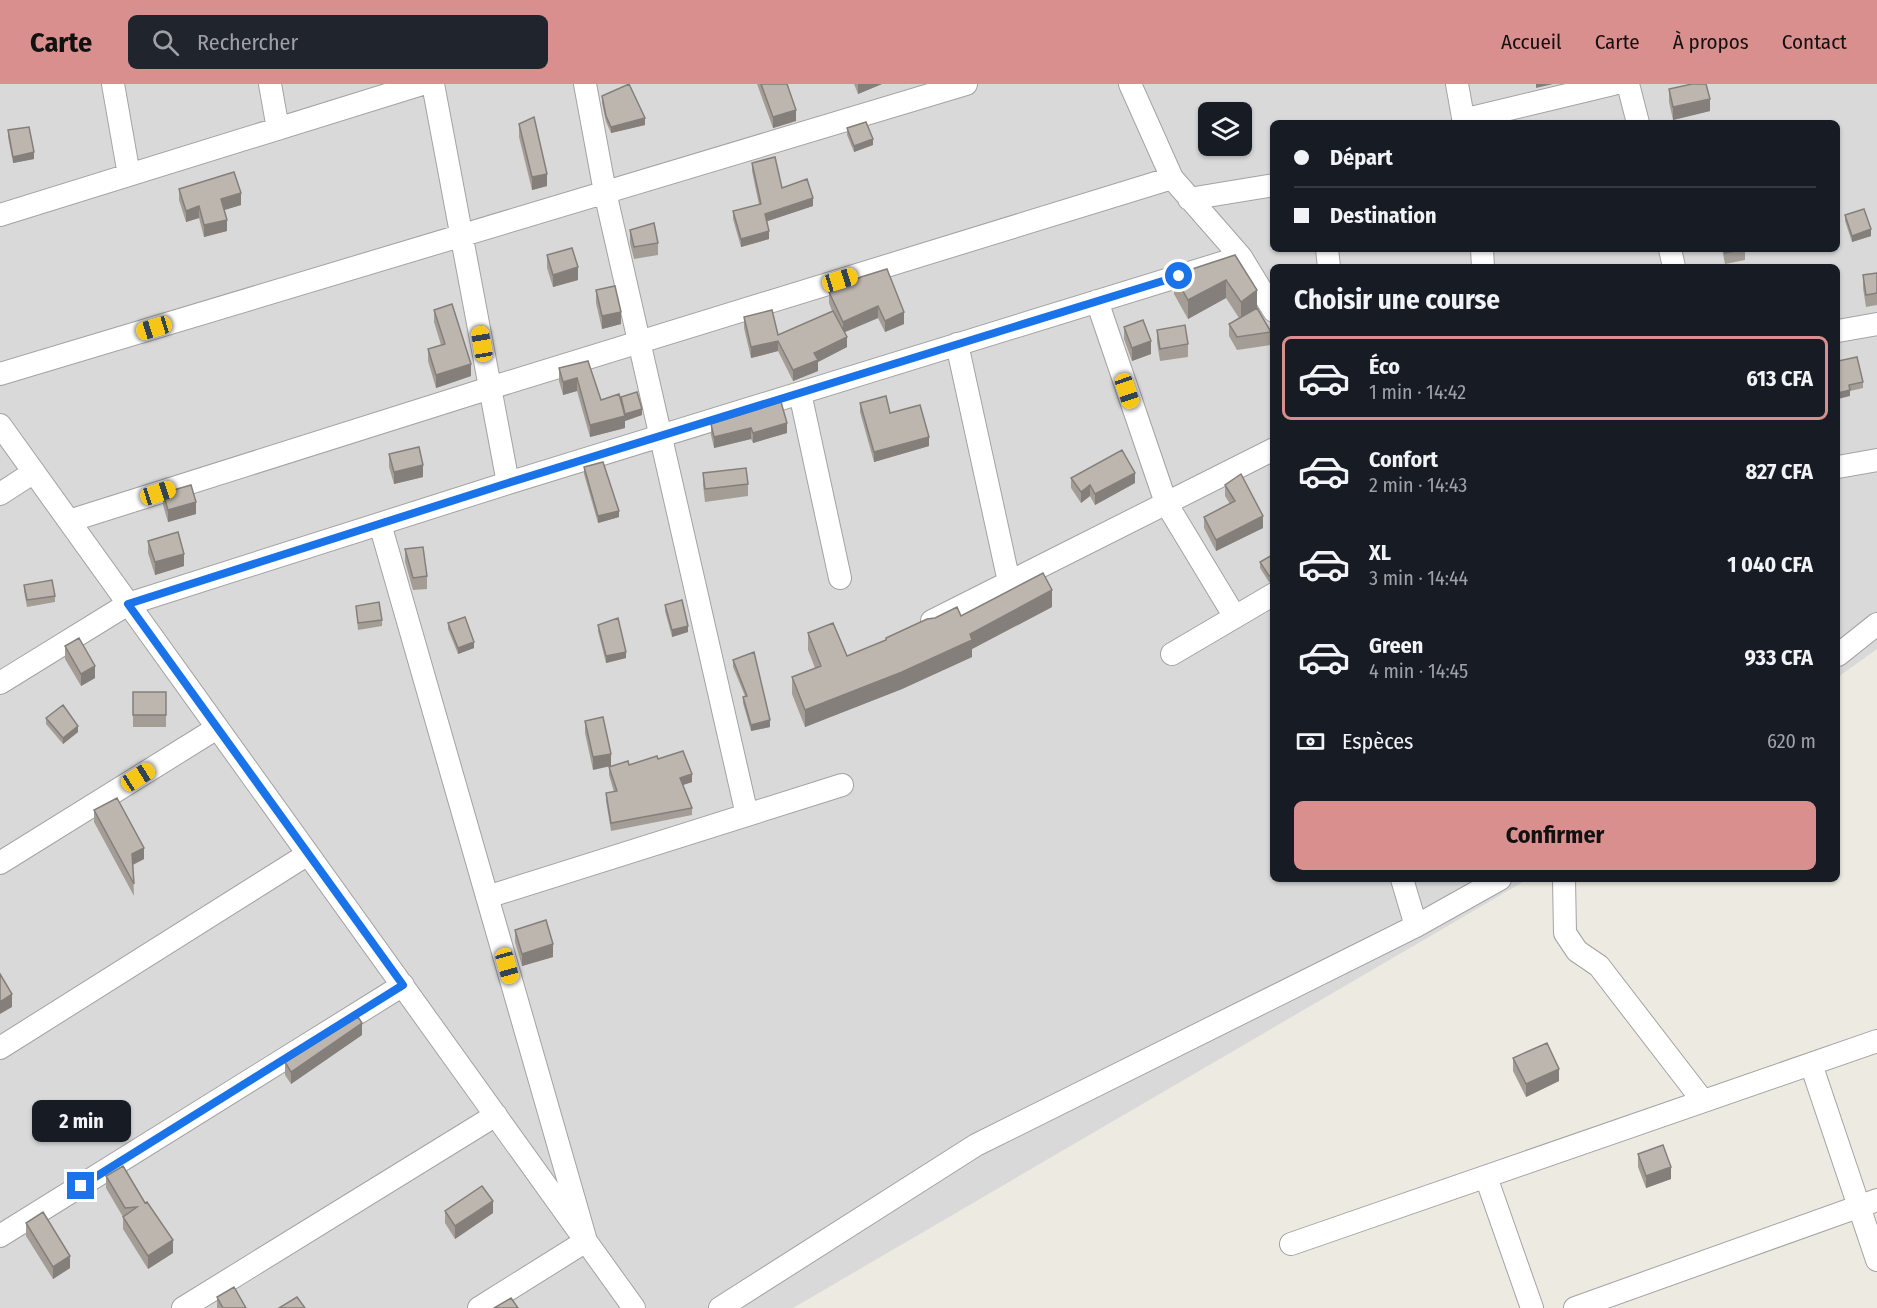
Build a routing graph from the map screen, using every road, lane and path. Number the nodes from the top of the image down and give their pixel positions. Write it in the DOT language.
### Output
graph roads {
  1 [pos="113,84"];
  2 [pos="270,84"];
  3 [pos="422,84"];
  4 [pos="433,84"];
  5 [pos="585,84"];
  6 [pos="966,84"];
  7 [pos="1130,84"];
  8 [pos="1457,84"];
  9 [pos="1613,84"];
  10 [pos="1628,84"];
  11 [pos="1464,120"];
  12 [pos="1468,120"];
  13 [pos="1637,120"];
  14 [pos="278,129"];
  15 [pos="129,175"];
  16 [pos="1172,178"];
  17 [pos="1270,186"];
  18 [pos="605,192"];
  19 [pos="1189,199"];
  20 [pos="0,215"];
  21 [pos="461,235"];
  22 [pos="1241,257"];
  23 [pos="1097,301"];
  24 [pos="1270,304"];
  25 [pos="1877,324"];
  26 [pos="1840,331"];
  27 [pos="640,342"];
  28 [pos="957,344"];
  29 [pos="0,374"];
  30 [pos="490,388"];
  31 [pos="800,393"];
  32 [pos="0,425"];
  33 [pos="661,436"];
  34 [pos="1270,450"];
  35 [pos="1877,460"];
  36 [pos="1840,467"];
  37 [pos="34,472"];
  38 [pos="508,483"];
  39 [pos="0,494"];
  40 [pos="1166,503"];
  41 [pos="69,521"];
  42 [pos="380,524"];
  43 [pos="840,578"];
  44 [pos="1009,582"];
  45 [pos="1270,596"];
  46 [pos="128,604"];
  47 [pos="1235,617"];
  48 [pos="929,623"];
  49 [pos="1877,624"];
  50 [pos="1840,653"];
  51 [pos="1172,654"];
  52 [pos="0,683"];
  53 [pos="217,728"];
  54 [pos="842,785"];
  55 [pos="747,815"];
  56 [pos="308,854"];
  57 [pos="0,863"];
  58 [pos="1403,882"];
  59 [pos="1495,882"];
  60 [pos="1564,882"];
  61 [pos="487,897"];
  62 [pos="1416,926"];
  63 [pos="403,985"];
  64 [pos="1877,1041"];
  65 [pos="0,1048"];
  66 [pos="1811,1064"];
  67 [pos="1703,1101"];
  68 [pos="496,1115"];
  69 [pos="1486,1177"];
  70 [pos="1868,1203"];
  71 [pos="0,1236"];
  72 [pos="586,1241"];
  73 [pos="1292,1245"];
  74 [pos="1877,1260"];
  75 [pos="183,1308"];
  76 [pos="479,1308"];
  77 [pos="634,1308"];
  78 [pos="720,1308"];
  79 [pos="1532,1308"];
  80 [pos="1575,1308"];
  1 -- 15 [label="street"];
  2 -- 14 [label="street"];
  3 -- 14 [label="street"];
  4 -- 21 [label="street"];
  5 -- 18 [label="street"];
  6 -- 18 [label="street"];
  7 -- 16 [label="street"];
  8 -- 11 [label="street"];
  9 -- 12 [label="street"];
  10 -- 13 [label="street"];
  14 -- 15 [label="street"];
  15 -- 20 [label="street"];
  16 -- 19 [label="street"];
  16 -- 27 [label="street"];
  17 -- 19 [label="street"];
  18 -- 21 [label="street"];
  18 -- 27 [label="street"];
  19 -- 22 [label="street"];
  21 -- 29 [label="street"];
  21 -- 30 [label="street"];
  22 -- 23 [label="street"];
  22 -- 24 [label="street"];
  23 -- 28 [label="street"];
  23 -- 40 [label="street"];
  25 -- 26 [label="street"];
  27 -- 30 [label="street"];
  27 -- 33 [label="street"];
  28 -- 31 [label="street"];
  28 -- 44 [label="street"];
  30 -- 38 [label="street"];
  30 -- 41 [label="street"];
  31 -- 33 [label="street"];
  31 -- 43 [label="street"];
  32 -- 37 [label="street"];
  33 -- 38 [label="street"];
  33 -- 55 [label="street"];
  34 -- 40 [label="street"];
  35 -- 36 [label="street"];
  37 -- 39 [label="street"];
  37 -- 41 [label="street"];
  38 -- 42 [label="street"];
  40 -- 44 [label="street"];
  40 -- 47 [label="street"];
  41 -- 46 [label="street"];
  42 -- 46 [label="street"];
  42 -- 61 [label="street"];
  44 -- 48 [label="street"];
  45 -- 47 [label="street"];
  46 -- 52 [label="street"];
  46 -- 53 [label="street"];
  47 -- 51 [label="street"];
  49 -- 50 [label="street"];
  53 -- 56 [label="street"];
  53 -- 57 [label="street"];
  54 -- 55 [label="street"];
  55 -- 61 [label="street"];
  56 -- 63 [label="street"];
  56 -- 65 [label="street"];
  58 -- 62 [label="street"];
  59 -- 62 [label="street"];
  60 -- 67 [label="street"];
  61 -- 72 [label="street"];
  62 -- 78 [label="street"];
  63 -- 68 [label="street"];
  63 -- 71 [label="street"];
  64 -- 66 [label="street"];
  66 -- 67 [label="street"];
  66 -- 70 [label="street"];
  67 -- 69 [label="street"];
  68 -- 72 [label="street"];
  68 -- 75 [label="street"];
  69 -- 73 [label="street"];
  69 -- 79 [label="street"];
  70 -- 74 [label="street"];
  70 -- 80 [label="street"];
  72 -- 76 [label="street"];
  72 -- 77 [label="street"];
}
